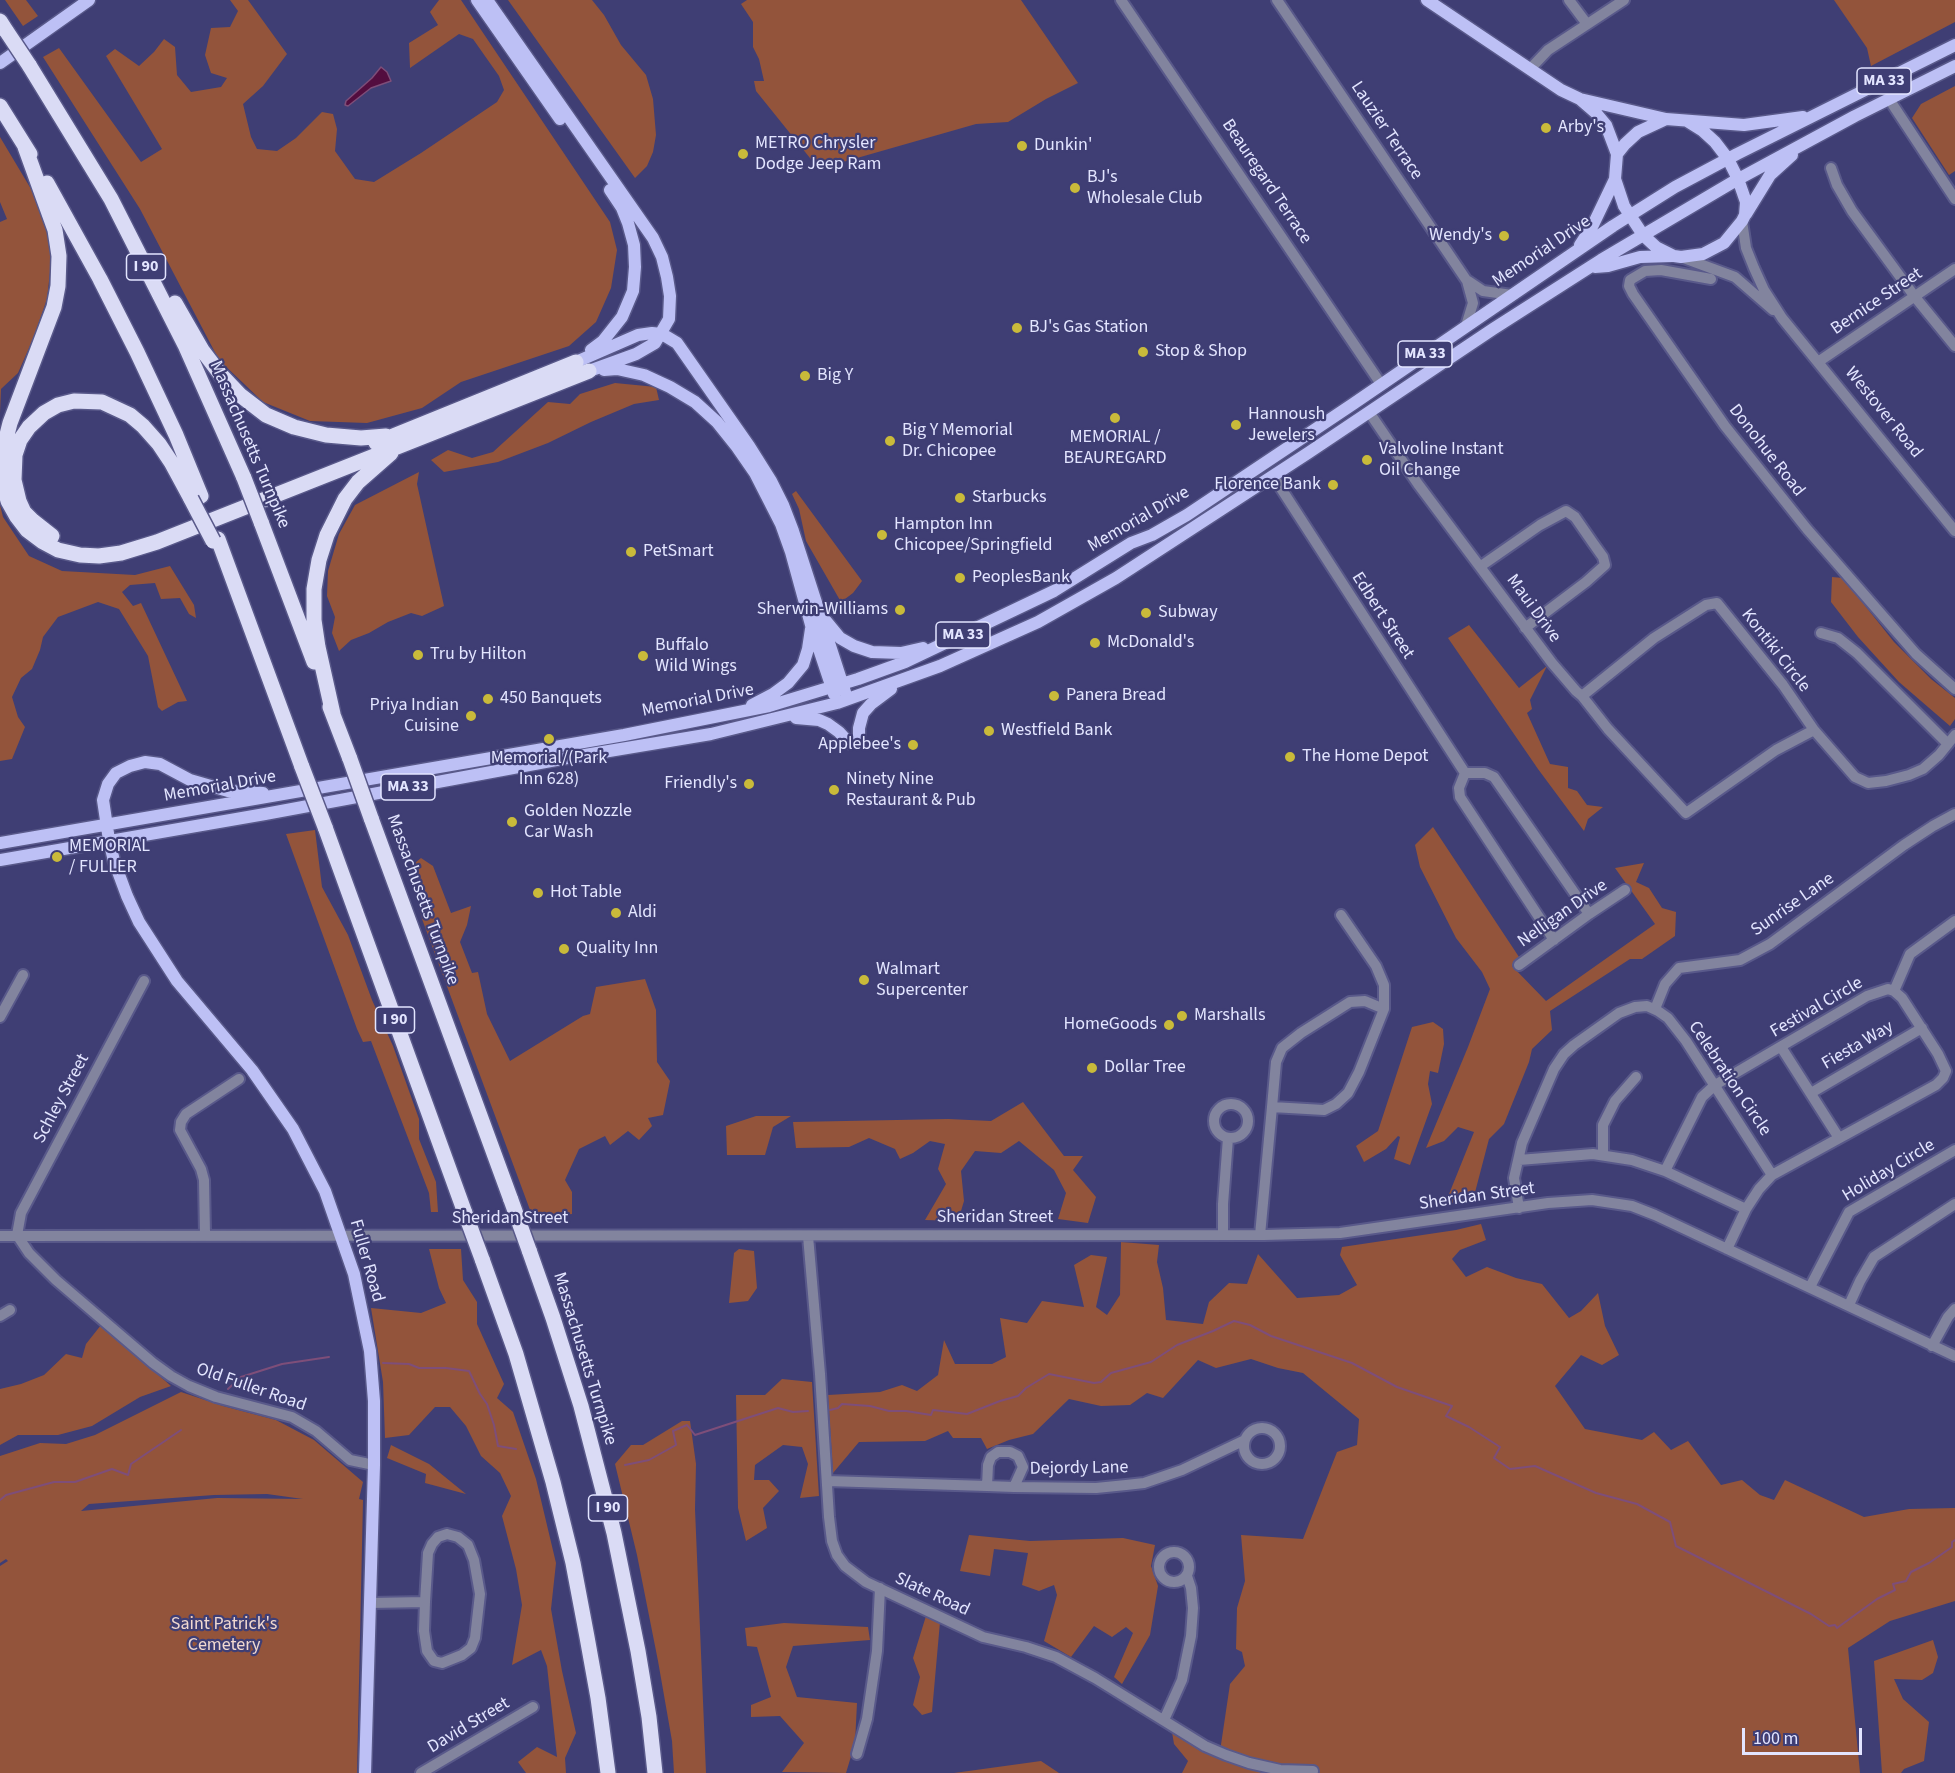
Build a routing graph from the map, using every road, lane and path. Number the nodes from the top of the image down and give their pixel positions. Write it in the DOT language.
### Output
graph roads {
  1 [pos="89,0"];
  2 [pos="477,0"];
  3 [pos="487,0"];
  4 [pos="1121,0"];
  5 [pos="1277,0"];
  6 [pos="1427,0"];
  7 [pos="1569,0"];
  8 [pos="1624,0"];
  9 [pos="1587,24"];
  10 [pos="4,27"];
  11 [pos="1955,45"];
  12 [pos="0,63"];
  13 [pos="1955,66"];
  14 [pos="1530,69"];
  15 [pos="1580,99"];
  16 [pos="1889,99"];
  17 [pos="0,106"];
  18 [pos="1814,116"];
  19 [pos="1666,119"];
  20 [pos="1687,121"];
  21 [pos="1801,145"];
  22 [pos="26,147"];
  23 [pos="1617,154"];
  24 [pos="1728,159"];
  25 [pos="1831,168"];
  26 [pos="1615,179"];
  27 [pos="1738,179"];
  28 [pos="111,199"];
  29 [pos="1955,199"];
  30 [pos="1630,215"];
  31 [pos="1744,218"];
  32 [pos="1643,235"];
  33 [pos="1576,252"];
  34 [pos="1677,257"];
  35 [pos="1590,267"];
  36 [pos="1955,269"];
  37 [pos="1711,279"];
  38 [pos="1467,280"];
  39 [pos="1512,295"];
  40 [pos="1915,297"];
  41 [pos="1782,318"];
  42 [pos="1466,326"];
  43 [pos="662,334"];
  44 [pos="1955,346"];
  45 [pos="1818,362"];
  46 [pos="582,366"];
  47 [pos="1381,384"];
  48 [pos="1369,412"];
  49 [pos="399,440"];
  50 [pos="1273,476"];
  51 [pos="196,497"];
  52 [pos="1164,528"];
  53 [pos="1955,531"];
  54 [pos="1152,535"];
  55 [pos="1169,545"];
  56 [pos="1481,566"];
  57 [pos="819,607"];
  58 [pos="811,625"];
  59 [pos="1525,628"];
  60 [pos="1821,633"];
  61 [pos="949,641"];
  62 [pos="902,679"];
  63 [pos="837,686"];
  64 [pos="1955,689"];
  65 [pos="1582,696"];
  66 [pos="842,702"];
  67 [pos="739,712"];
  68 [pos="333,714"];
  69 [pos="785,717"];
  70 [pos="1814,730"];
  71 [pos="1951,740"];
  72 [pos="567,744"];
  73 [pos="567,758"];
  74 [pos="1465,772"];
  75 [pos="282,795"];
  76 [pos="1955,814"];
  77 [pos="106,825"];
  78 [pos="109,840"];
  79 [pos="0,843"];
  80 [pos="0,860"];
  81 [pos="1625,890"];
  82 [pos="1588,914"];
  83 [pos="1341,915"];
  84 [pos="1955,921"];
  85 [pos="1554,940"];
  86 [pos="1519,965"];
  87 [pos="23,975"];
  88 [pos="144,981"];
  89 [pos="1894,991"];
  90 [pos="1384,1009"];
  91 [pos="1655,1010"];
  92 [pos="0,1017"];
  93 [pos="1922,1028"];
  94 [pos="1781,1047"];
  95 [pos="1636,1077"];
  96 [pos="238,1079"];
  97 [pos="1715,1085"];
  98 [pos="1811,1093"];
  99 [pos="1272,1107"];
  100 [pos="1228,1138"];
  101 [pos="1839,1138"];
  102 [pos="1955,1150"];
  103 [pos="1603,1154"];
  104 [pos="1519,1160"];
  105 [pos="1665,1171"];
  106 [pos="1772,1175"];
  107 [pos="1955,1204"];
  108 [pos="1519,1208"];
  109 [pos="1746,1209"];
  110 [pos="205,1234"];
  111 [pos="1223,1234"];
  112 [pos="17,1235"];
  113 [pos="342,1235"];
  114 [pos="1260,1235"];
  115 [pos="0,1236"];
  116 [pos="808,1236"];
  117 [pos="1727,1249"];
  118 [pos="1810,1287"];
  119 [pos="1849,1305"];
  120 [pos="1955,1309"];
  121 [pos="10,1310"];
  122 [pos="0,1316"];
  123 [pos="1932,1346"];
  124 [pos="1955,1356"];
  125 [pos="1245,1440"];
  126 [pos="374,1465"];
  127 [pos="827,1481"];
  128 [pos="987,1486"];
  129 [pos="1014,1486"];
  130 [pos="1187,1576"];
  131 [pos="880,1588"];
  132 [pos="425,1602"];
  133 [pos="370,1603"];
  134 [pos="533,1707"];
  135 [pos="1164,1720"];
  136 [pos="857,1754"];
  137 [pos="1313,1772"];
  138 [pos="365,1773"];
  139 [pos="421,1773"];
  140 [pos="608,1773"];
  141 [pos="655,1773"];
  1 -- 12 [label="main road"];
  2 -- 46 [label="main road"];
  3 -- 43 [label="main road"];
  4 -- 47 [label="street, Beauregard Terrace"];
  5 -- 38 [label="street, Lauzier Terrace"];
  6 -- 14 [label="main road"];
  7 -- 9 [label="street"];
  8 -- 9 [label="street"];
  9 -- 14 [label="street"];
  10 -- 28 [label="highway, Massachusetts Turnpike / I 90, bridge"];
  11 -- 18 [label="main road, Memorial Drive / MA 33"];
  13 -- 16 [label="main road, Memorial Drive / MA 33"];
  14 -- 15 [label="main road"];
  15 -- 19 [label="main road"];
  15 -- 23 [label="main road"];
  16 -- 21 [label="main road, Memorial Drive / MA 33"];
  16 -- 29 [label="street"];
  17 -- 22 [label="highway, I 90"];
  18 -- 20 [label="main road"];
  18 -- 24 [label="main road, Memorial Drive / MA 33"];
  19 -- 20 [label="main road"];
  19 -- 23 [label="main road"];
  20 -- 24 [label="main road"];
  21 -- 27 [label="main road, Memorial Drive / MA 33"];
  21 -- 31 [label="main road"];
  22 -- 49 [label="highway"];
  22 -- 51 [label="highway, I 90"];
  23 -- 26 [label="main road"];
  24 -- 27 [label="main road"];
  24 -- 30 [label="main road, Memorial Drive / MA 33"];
  25 -- 40 [label="street"];
  26 -- 30 [label="main road"];
  26 -- 33 [label="main road"];
  27 -- 31 [label="main road"];
  27 -- 32 [label="main road, Memorial Drive / MA 33"];
  28 -- 49 [label="highway"];
  28 -- 68 [label="highway, Massachusetts Turnpike / I 90, bridge"];
  30 -- 32 [label="main road"];
  30 -- 33 [label="main road, Memorial Drive / MA 33"];
  31 -- 34 [label="main road"];
  31 -- 41 [label="street, Westover Road"];
  32 -- 34 [label="main road"];
  32 -- 35 [label="main road, Memorial Drive / MA 33"];
  33 -- 39 [label="main road, Memorial Drive / MA 33"];
  34 -- 35 [label="main road"];
  34 -- 41 [label="street, Westover Road"];
  35 -- 48 [label="main road, Memorial Drive / MA 33"];
  36 -- 40 [label="street, Bernice Street"];
  37 -- 64 [label="street, Donohue Road"];
  38 -- 39 [label="street"];
  38 -- 42 [label="street, Lauzier Terrace"];
  39 -- 42 [label="main road, Memorial Drive / MA 33"];
  40 -- 44 [label="street"];
  40 -- 45 [label="street, Bernice Street"];
  41 -- 45 [label="street, Westover Road"];
  42 -- 47 [label="main road, Memorial Drive / MA 33"];
  43 -- 46 [label="main road"];
  43 -- 57 [label="main road"];
  45 -- 53 [label="street, Westover Road"];
  46 -- 49 [label="highway"];
  46 -- 58 [label="main road"];
  47 -- 52 [label="main road, Memorial Drive / MA 33"];
  48 -- 50 [label="main road, Memorial Drive / MA 33"];
  48 -- 56 [label="street, Maui Drive"];
  49 -- 51 [label="highway"];
  49 -- 68 [label="highway"];
  50 -- 55 [label="main road, Memorial Drive / MA 33"];
  50 -- 74 [label="street, Edbert Street"];
  51 -- 140 [label="highway, I 90, bridge"];
  52 -- 54 [label="main road, Memorial Drive / MA 33"];
  52 -- 55 [label="main road"];
  54 -- 55 [label="main road"];
  54 -- 61 [label="main road, Memorial Drive / MA 33"];
  55 -- 62 [label="main road, Memorial Drive / MA 33"];
  56 -- 59 [label="street, Maui Drive"];
  56 -- 59 [label="street"];
  57 -- 61 [label="main road"];
  57 -- 63 [label="main road"];
  58 -- 63 [label="main road"];
  58 -- 67 [label="main road"];
  59 -- 65 [label="street, Maui Drive"];
  60 -- 71 [label="street"];
  61 -- 63 [label="main road, Memorial Drive / MA 33"];
  62 -- 66 [label="main road, Memorial Drive / MA 33"];
  62 -- 69 [label="main road"];
  63 -- 66 [label="main road"];
  63 -- 67 [label="main road, Memorial Drive / MA 33"];
  65 -- 70 [label="street, Maui Drive"];
  65 -- 70 [label="street, Kontiki Circle"];
  66 -- 69 [label="main road, Memorial Drive / MA 33"];
  67 -- 72 [label="main road, Memorial Drive / MA 33"];
  68 -- 141 [label="highway, Massachusetts Turnpike / I 90, bridge"];
  69 -- 73 [label="main road, Memorial Drive / MA 33"];
  70 -- 71 [label="street"];
  72 -- 73 [label="main road"];
  72 -- 75 [label="main road, Memorial Drive / MA 33"];
  73 -- 78 [label="main road, Memorial Drive / MA 33"];
  74 -- 82 [label="street"];
  74 -- 85 [label="street"];
  75 -- 77 [label="main road, Memorial Drive / MA 33"];
  75 -- 77 [label="main road, Fuller Road"];
  76 -- 91 [label="street, Sunrise Lane"];
  77 -- 78 [label="main road, Fuller Road"];
  77 -- 79 [label="main road, Memorial Drive / MA 33"];
  78 -- 80 [label="main road, Memorial Drive / MA 33"];
  78 -- 113 [label="main road, Fuller Road"];
  81 -- 82 [label="street, Nelligan Drive"];
  82 -- 85 [label="street, Nelligan Drive"];
  83 -- 90 [label="street"];
  84 -- 89 [label="street"];
  85 -- 86 [label="street, Nelligan Drive"];
  87 -- 92 [label="street"];
  88 -- 112 [label="street, Schley Street"];
  89 -- 93 [label="street"];
  89 -- 94 [label="street, Festival Circle"];
  90 -- 99 [label="street"];
  90 -- 99 [label="street"];
  91 -- 97 [label="street, Celebration Circle"];
  91 -- 104 [label="street"];
  93 -- 98 [label="street, Fiesta Way"];
  93 -- 101 [label="street"];
  94 -- 97 [label="street, Festival Circle"];
  94 -- 98 [label="street"];
  95 -- 103 [label="street"];
  96 -- 110 [label="street"];
  97 -- 105 [label="street"];
  97 -- 106 [label="street, Celebration Circle"];
  98 -- 101 [label="street"];
  99 -- 114 [label="street"];
  100 -- 111 [label="street"];
  101 -- 106 [label="street"];
  102 -- 118 [label="street, Holiday Circle"];
  103 -- 104 [label="street"];
  103 -- 105 [label="street"];
  104 -- 108 [label="street"];
  105 -- 109 [label="street"];
  106 -- 109 [label="street"];
  107 -- 119 [label="street"];
  108 -- 114 [label="street, Sheridan Street"];
  108 -- 117 [label="street, Sheridan Street"];
  109 -- 117 [label="street"];
  110 -- 112 [label="street, Sheridan Street"];
  110 -- 113 [label="street, Sheridan Street"];
  111 -- 114 [label="street, Sheridan Street"];
  111 -- 116 [label="street, Sheridan Street"];
  112 -- 115 [label="street, Sheridan Street"];
  112 -- 126 [label="street, Old Fuller Road"];
  113 -- 116 [label="street, Sheridan Street"];
  113 -- 126 [label="main road, Fuller Road"];
  116 -- 127 [label="street, Slate Road"];
  117 -- 118 [label="street, Sheridan Street"];
  118 -- 119 [label="street, Sheridan Street"];
  119 -- 123 [label="street, Sheridan Street"];
  120 -- 123 [label="street"];
  121 -- 122 [label="street"];
  123 -- 124 [label="street, Sheridan Street"];
  125 -- 129 [label="street, Dejordy Lane"];
  126 -- 133 [label="main road, Fuller Road"];
  127 -- 128 [label="street"];
  127 -- 131 [label="street, Slate Road"];
  128 -- 129 [label="street"];
  128 -- 129 [label="street, Dejordy Lane"];
  130 -- 135 [label="street"];
  131 -- 135 [label="street, Slate Road"];
  131 -- 136 [label="street"];
  132 -- 132 [label="street"];
  132 -- 133 [label="street"];
  133 -- 138 [label="main road, Fuller Road"];
  134 -- 139 [label="street, David Street"];
  135 -- 137 [label="street, Slate Road"];
}
